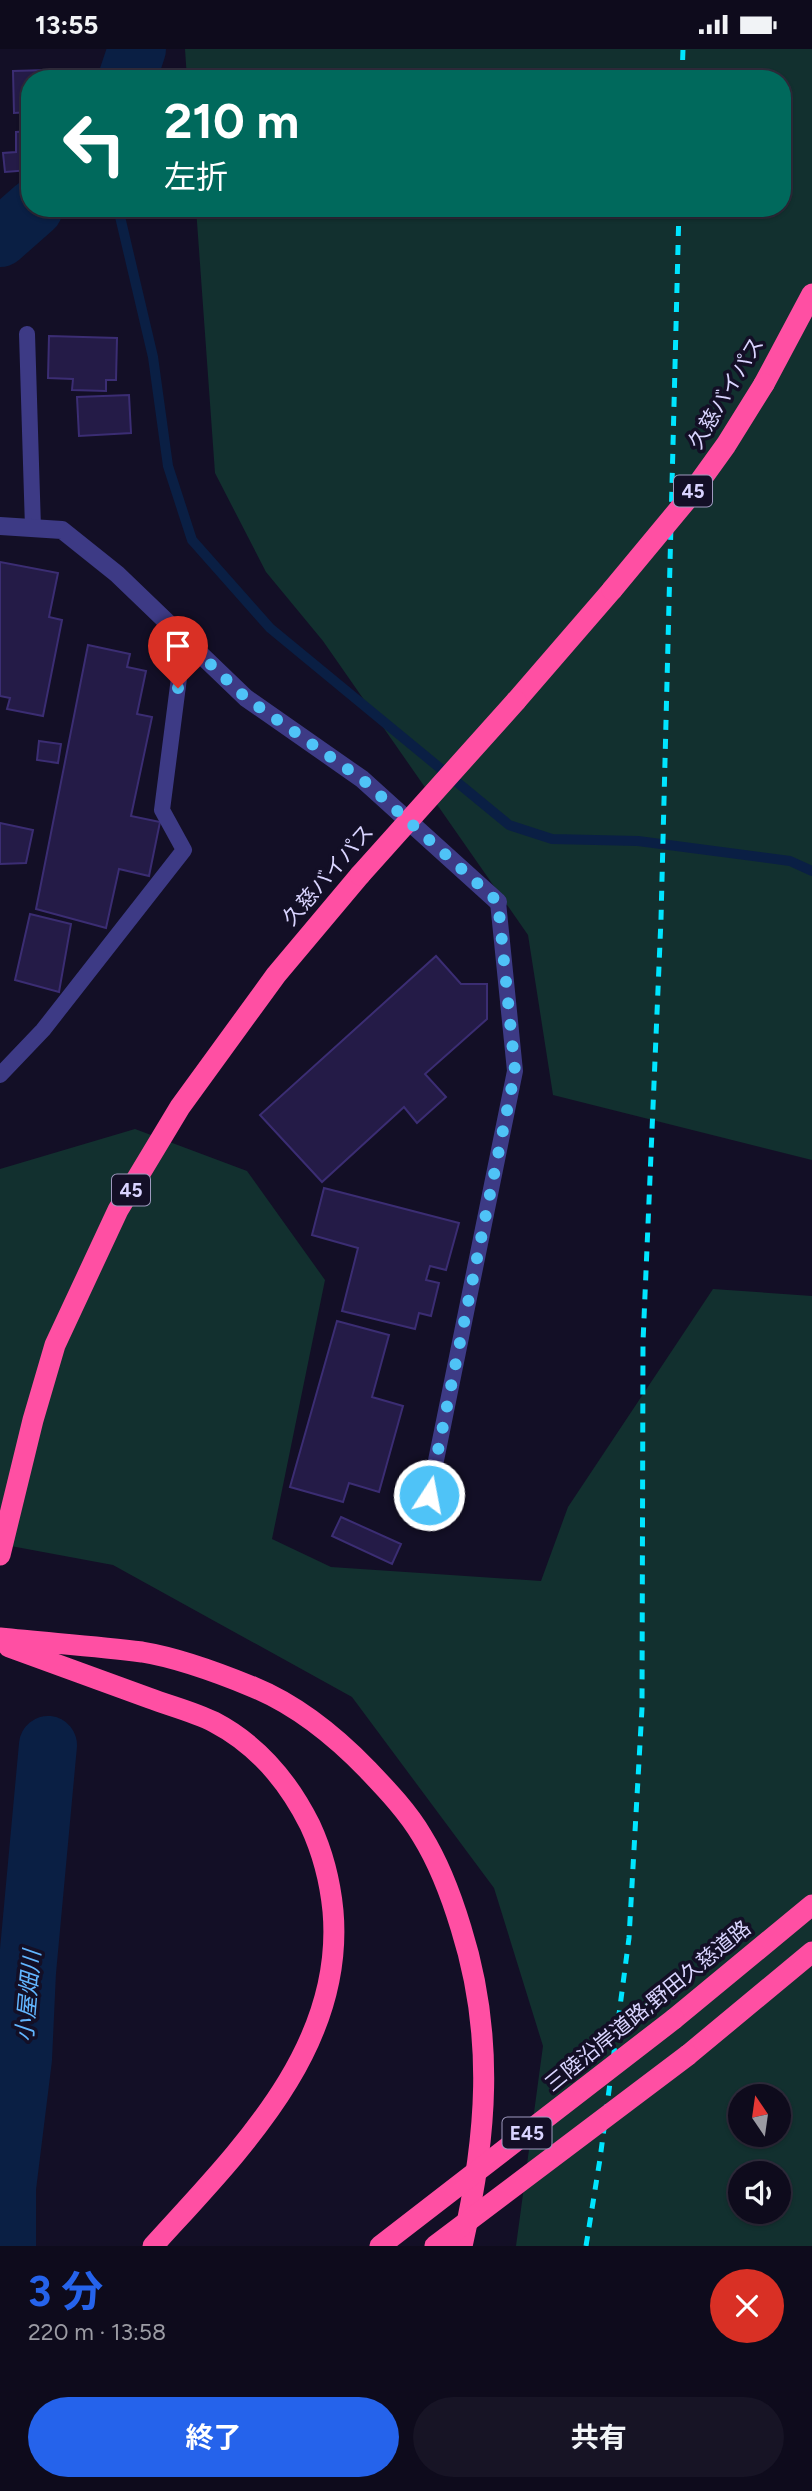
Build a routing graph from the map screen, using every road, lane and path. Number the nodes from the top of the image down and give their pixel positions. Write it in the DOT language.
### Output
graph roads {
  1 [pos="812,294"];
  2 [pos="27,334"];
  3 [pos="0,526"];
  4 [pos="33,528"];
  5 [pos="184,639"];
  6 [pos="498,902"];
  7 [pos="0,1075"];
  8 [pos="429,1495"];
  9 [pos="0,1555"];
  10 [pos="0,1638"];
  11 [pos="0,1644"];
  12 [pos="812,1905"];
  13 [pos="812,1952"];
  14 [pos="153,2246"];
  15 [pos="380,2246"];
  16 [pos="435,2246"];
  17 [pos="462,2246"];
  1 -- 9 [label="highway, 久慈バイパス / 45, bridge"];
  2 -- 4 [label="lane"];
  3 -- 4 [label="street"];
  4 -- 5 [label="street"];
  5 -- 6 [label="street"];
  5 -- 7 [label="lane"];
  6 -- 8 [label="lane"];
  10 -- 17 [label="highway"];
  11 -- 14 [label="highway"];
  12 -- 15 [label="highway, 三陸沿岸道路;野田久慈道路 / E45, bridge"];
  13 -- 16 [label="highway, E45, bridge"];
}
